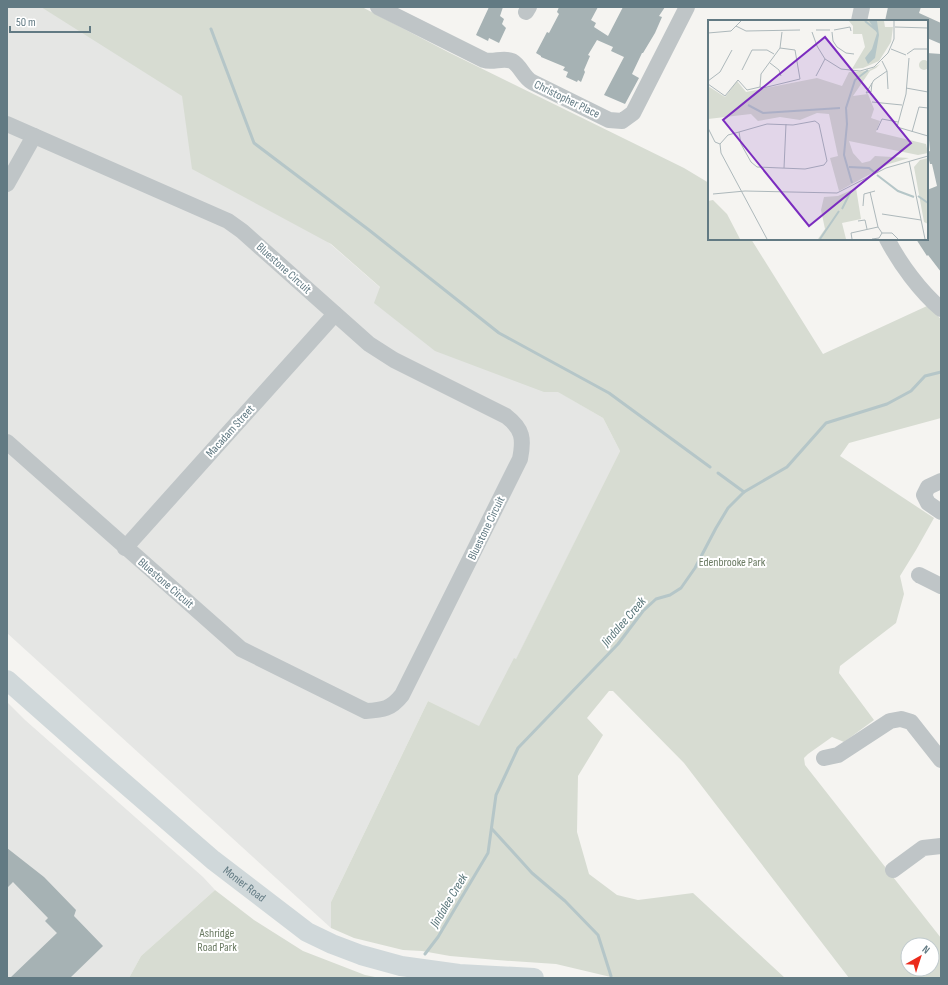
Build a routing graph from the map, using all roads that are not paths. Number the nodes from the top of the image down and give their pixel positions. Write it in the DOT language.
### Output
graph roads {
  1 [pos="378,7"];
  2 [pos="687,7"];
  3 [pos="862,7"];
  4 [pos="858,20"];
  5 [pos="7,124"];
  6 [pos="34,136"];
  7 [pos="7,184"];
  8 [pos="888,240"];
  9 [pos="941,309"];
  10 [pos="335,314"];
  11 [pos="7,442"];
  12 [pos="941,481"];
  13 [pos="941,512"];
  14 [pos="125,548"];
  15 [pos="919,575"];
  16 [pos="941,586"];
  17 [pos="7,680"];
  18 [pos="824,758"];
  19 [pos="941,760"];
  20 [pos="941,846"];
  21 [pos="893,870"];
  22 [pos="534,978"];
  1 -- 2 [label="street, Christopher Place"];
  3 -- 4 [label="street"];
  5 -- 6 [label="street, Bluestone Circuit"];
  6 -- 7 [label="street"];
  6 -- 10 [label="street, Bluestone Circuit"];
  8 -- 9 [label="street"];
  10 -- 14 [label="street, Macadam Street"];
  10 -- 14 [label="street, Bluestone Circuit"];
  11 -- 14 [label="street, Bluestone Circuit"];
  12 -- 13 [label="street"];
  15 -- 16 [label="street"];
  17 -- 22 [label="main road, Monier Road"];
  18 -- 19 [label="street"];
  20 -- 21 [label="street"];
}
